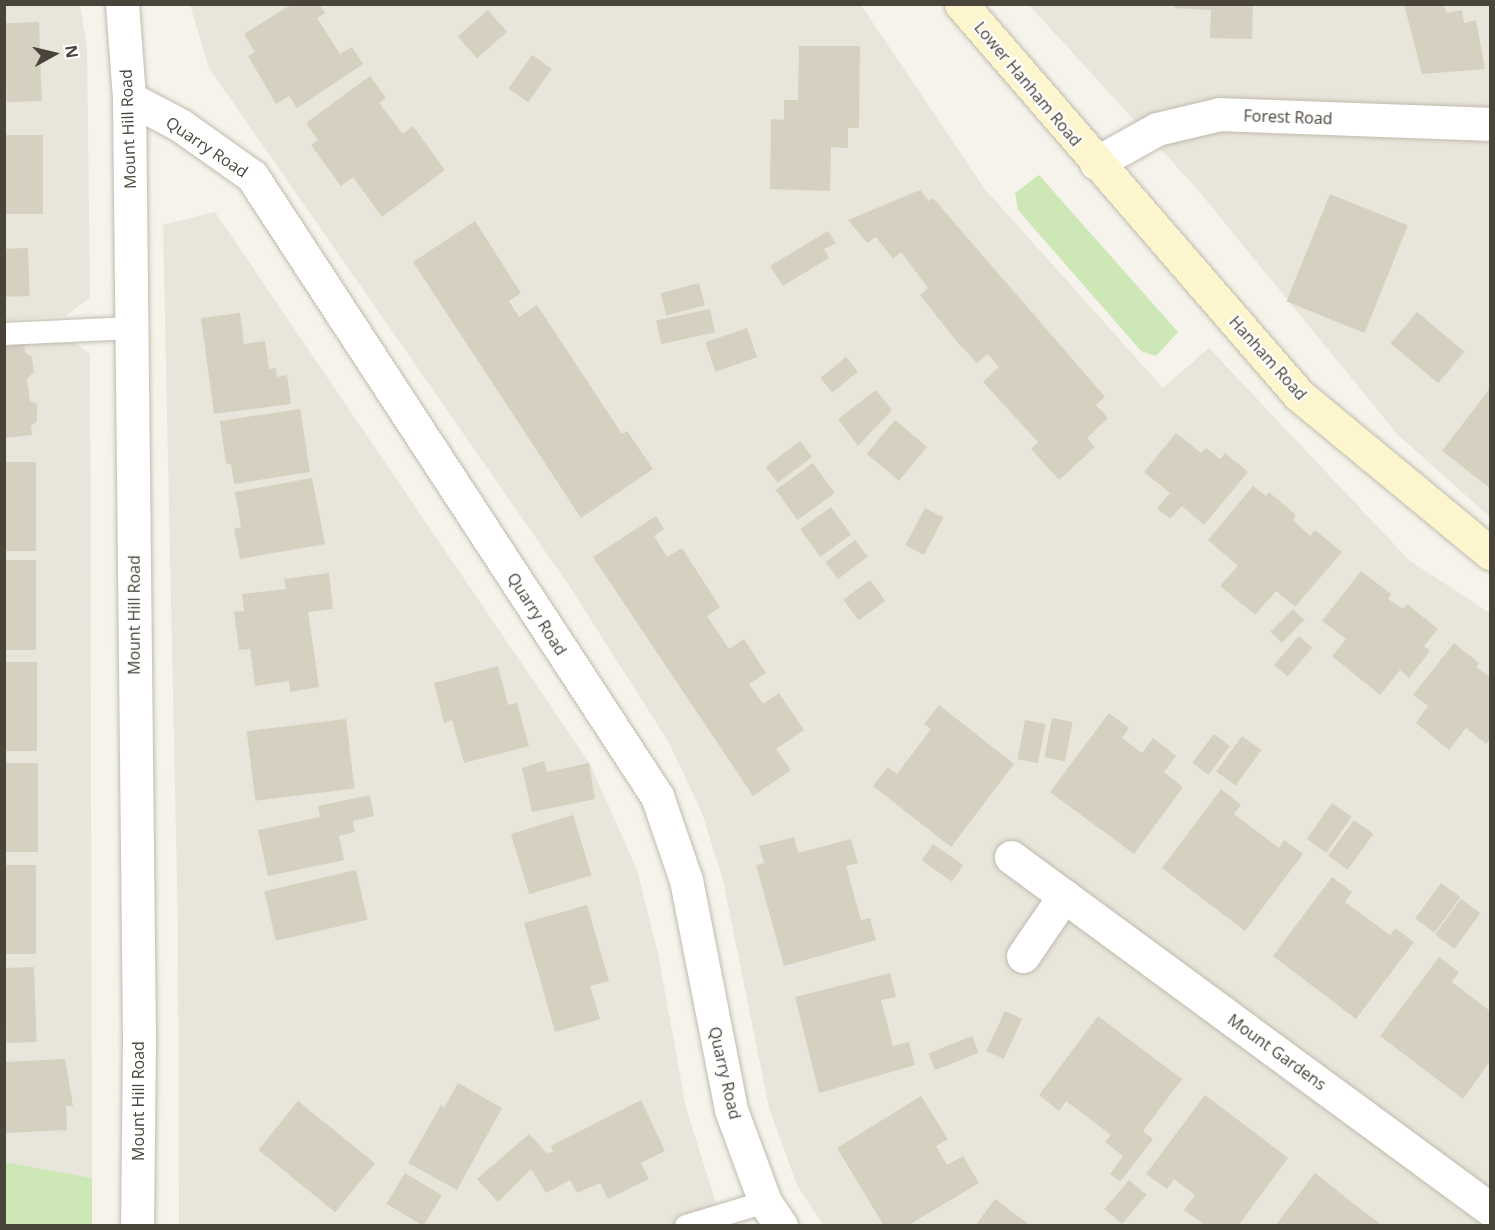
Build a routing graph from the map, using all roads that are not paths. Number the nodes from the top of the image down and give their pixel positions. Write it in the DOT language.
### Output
graph roads {
  1 [pos="122,4"];
  2 [pos="961,4"];
  3 [pos="129,98"];
  4 [pos="1491,124"];
  5 [pos="1095,163"];
  6 [pos="132,328"];
  7 [pos="4,334"];
  8 [pos="1491,553"];
  9 [pos="1011,857"];
  10 [pos="1064,896"];
  11 [pos="1023,956"];
  12 [pos="1491,1209"];
  13 [pos="773,1214"];
  14 [pos="137,1226"];
  15 [pos="686,1226"];
  1 -- 3 [label="street, Mount Hill Road"];
  2 -- 5 [label="main road, Lower Hanham Road"];
  3 -- 6 [label="street, Mount Hill Road"];
  3 -- 13 [label="street, Quarry Road"];
  4 -- 5 [label="street, Forest Road"];
  5 -- 8 [label="main road, Hanham Road"];
  6 -- 7 [label="lane"];
  6 -- 14 [label="street, Mount Hill Road"];
  9 -- 10 [label="street, Mount Gardens"];
  10 -- 11 [label="street"];
  10 -- 12 [label="street, Mount Gardens"];
  13 -- 15 [label="lane"];
}
